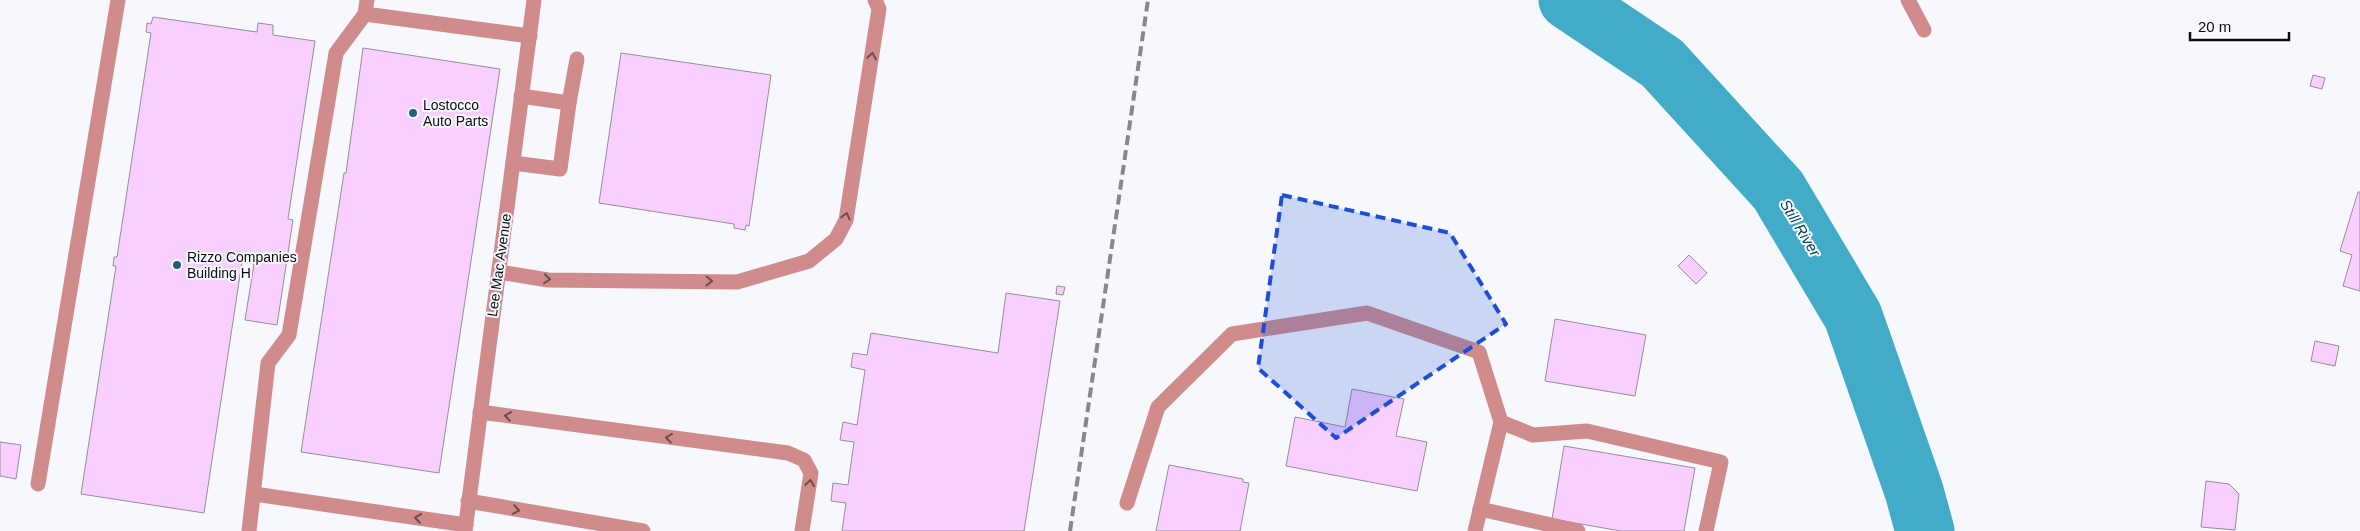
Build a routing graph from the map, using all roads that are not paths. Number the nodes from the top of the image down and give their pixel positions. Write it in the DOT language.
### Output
graph roads {
  1 [pos="118,0"];
  2 [pos="534,0"];
  3 [pos="875,0"];
  4 [pos="1908,0"];
  5 [pos="366,7"];
  6 [pos="1924,30"];
  7 [pos="530,36"];
  8 [pos="577,59"];
  9 [pos="521,96"];
  10 [pos="569,103"];
  11 [pos="513,163"];
  12 [pos="499,272"];
  13 [pos="480,412"];
  14 [pos="1500,422"];
  15 [pos="38,484"];
  16 [pos="254,494"];
  17 [pos="468,501"];
  18 [pos="1127,503"];
  19 [pos="1480,509"];
  20 [pos="466,528"];
  21 [pos="249,531"];
  22 [pos="643,531"];
  23 [pos="802,531"];
  24 [pos="1475,531"];
  25 [pos="1578,531"];
  26 [pos="1706,531"];
  1 -- 15 [label="street"];
  2 -- 7 [label="street, Lee Mac Avenue"];
  12 -- 3 [label="street, one-way"];
  4 -- 6 [label="street"];
  5 -- 7 [label="street"];
  5 -- 16 [label="street"];
  7 -- 9 [label="street, Lee Mac Avenue"];
  8 -- 10 [label="street"];
  9 -- 10 [label="street"];
  9 -- 11 [label="street, Lee Mac Avenue"];
  10 -- 11 [label="street"];
  11 -- 12 [label="street, Lee Mac Avenue"];
  12 -- 13 [label="street, Lee Mac Avenue"];
  13 -- 17 [label="street, Lee Mac Avenue"];
  23 -- 13 [label="street, one-way"];
  14 -- 18 [label="street"];
  14 -- 19 [label="street"];
  14 -- 26 [label="street"];
  20 -- 16 [label="street, one-way"];
  16 -- 21 [label="street"];
  17 -- 20 [label="street, Lee Mac Avenue"];
  17 -- 22 [label="street, one-way"];
  19 -- 24 [label="street"];
  19 -- 25 [label="street"];
}
